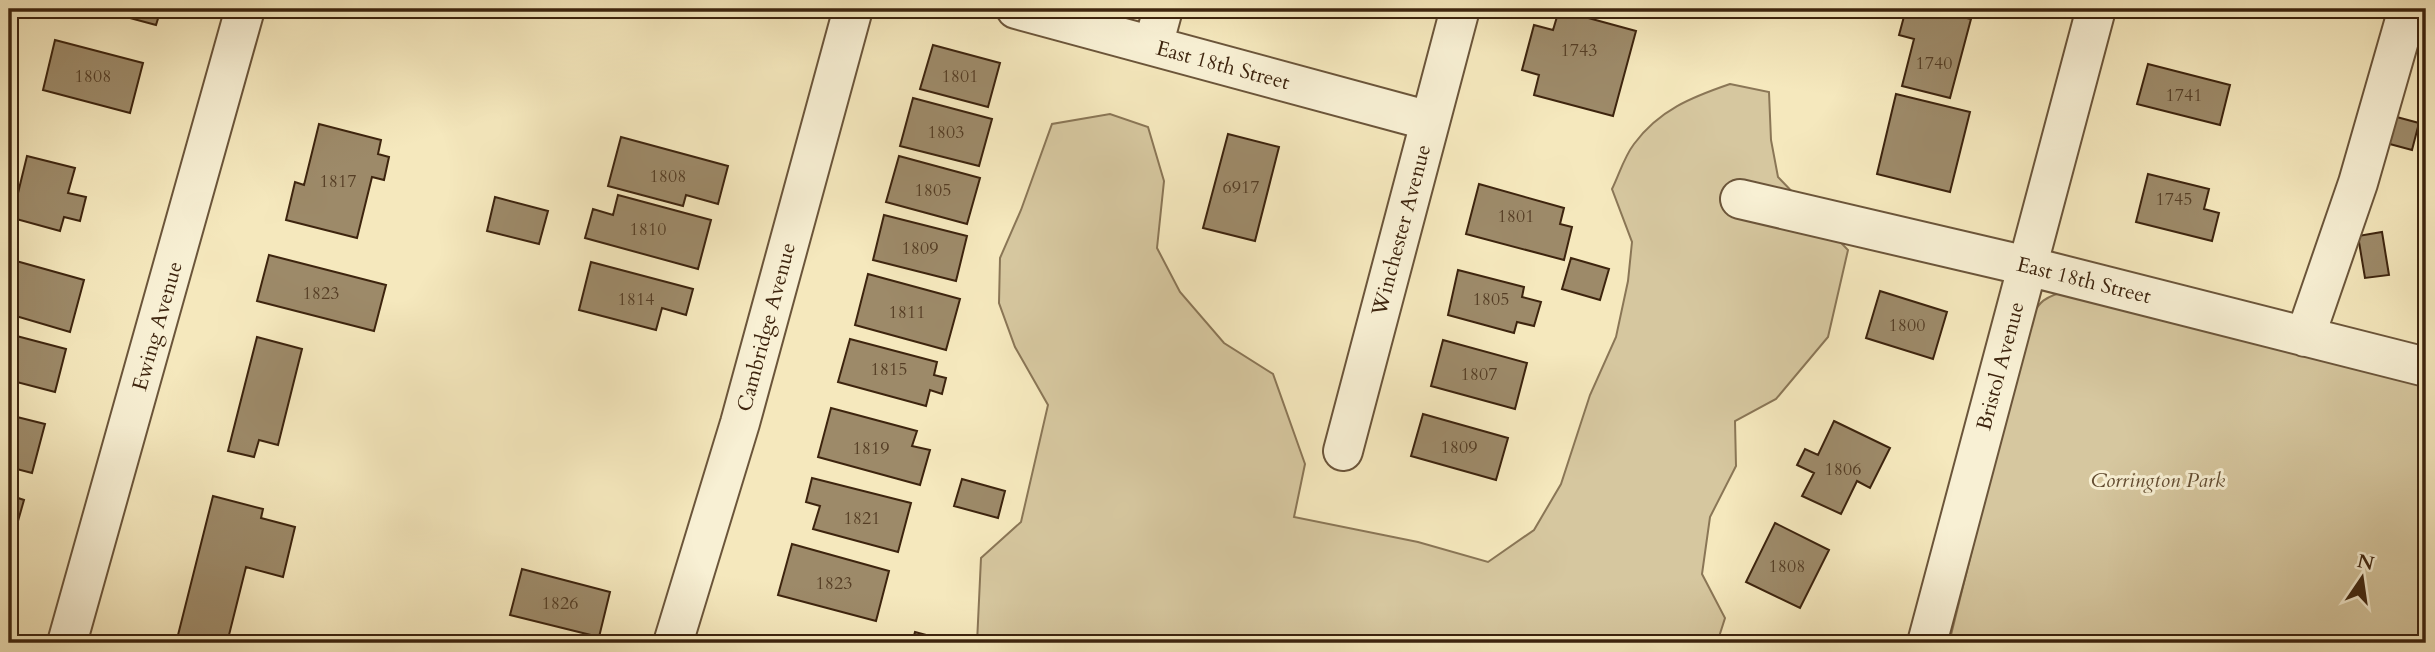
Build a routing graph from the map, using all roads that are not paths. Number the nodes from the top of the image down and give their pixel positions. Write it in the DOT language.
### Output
graph roads {
  1 [pos="245,9"];
  2 [pos="853,9"];
  3 [pos="1016,9"];
  4 [pos="1163,9"];
  5 [pos="1460,9"];
  6 [pos="2096,9"];
  7 [pos="2408,9"];
  8 [pos="1153,46"];
  9 [pos="1430,121"];
  10 [pos="1740,199"];
  11 [pos="2027,265"];
  12 [pos="2305,337"];
  13 [pos="2426,368"];
  14 [pos="1343,451"];
  15 [pos="67,643"];
  16 [pos="673,643"];
  17 [pos="1927,643"];
  1 -- 15 [label="street, Ewing Avenue"];
  2 -- 16 [label="street, Cambridge Avenue"];
  3 -- 8 [label="street, East 18th Street"];
  4 -- 8 [label="street"];
  5 -- 9 [label="street, Winchester Avenue"];
  6 -- 11 [label="street, Bristol Avenue"];
  7 -- 12 [label="street"];
  8 -- 9 [label="street, East 18th Street"];
  9 -- 14 [label="street, Winchester Avenue"];
  10 -- 11 [label="street, East 18th Street"];
  11 -- 12 [label="street, East 18th Street"];
  11 -- 17 [label="street, Bristol Avenue"];
  12 -- 13 [label="street, East 18th Street"];
}
